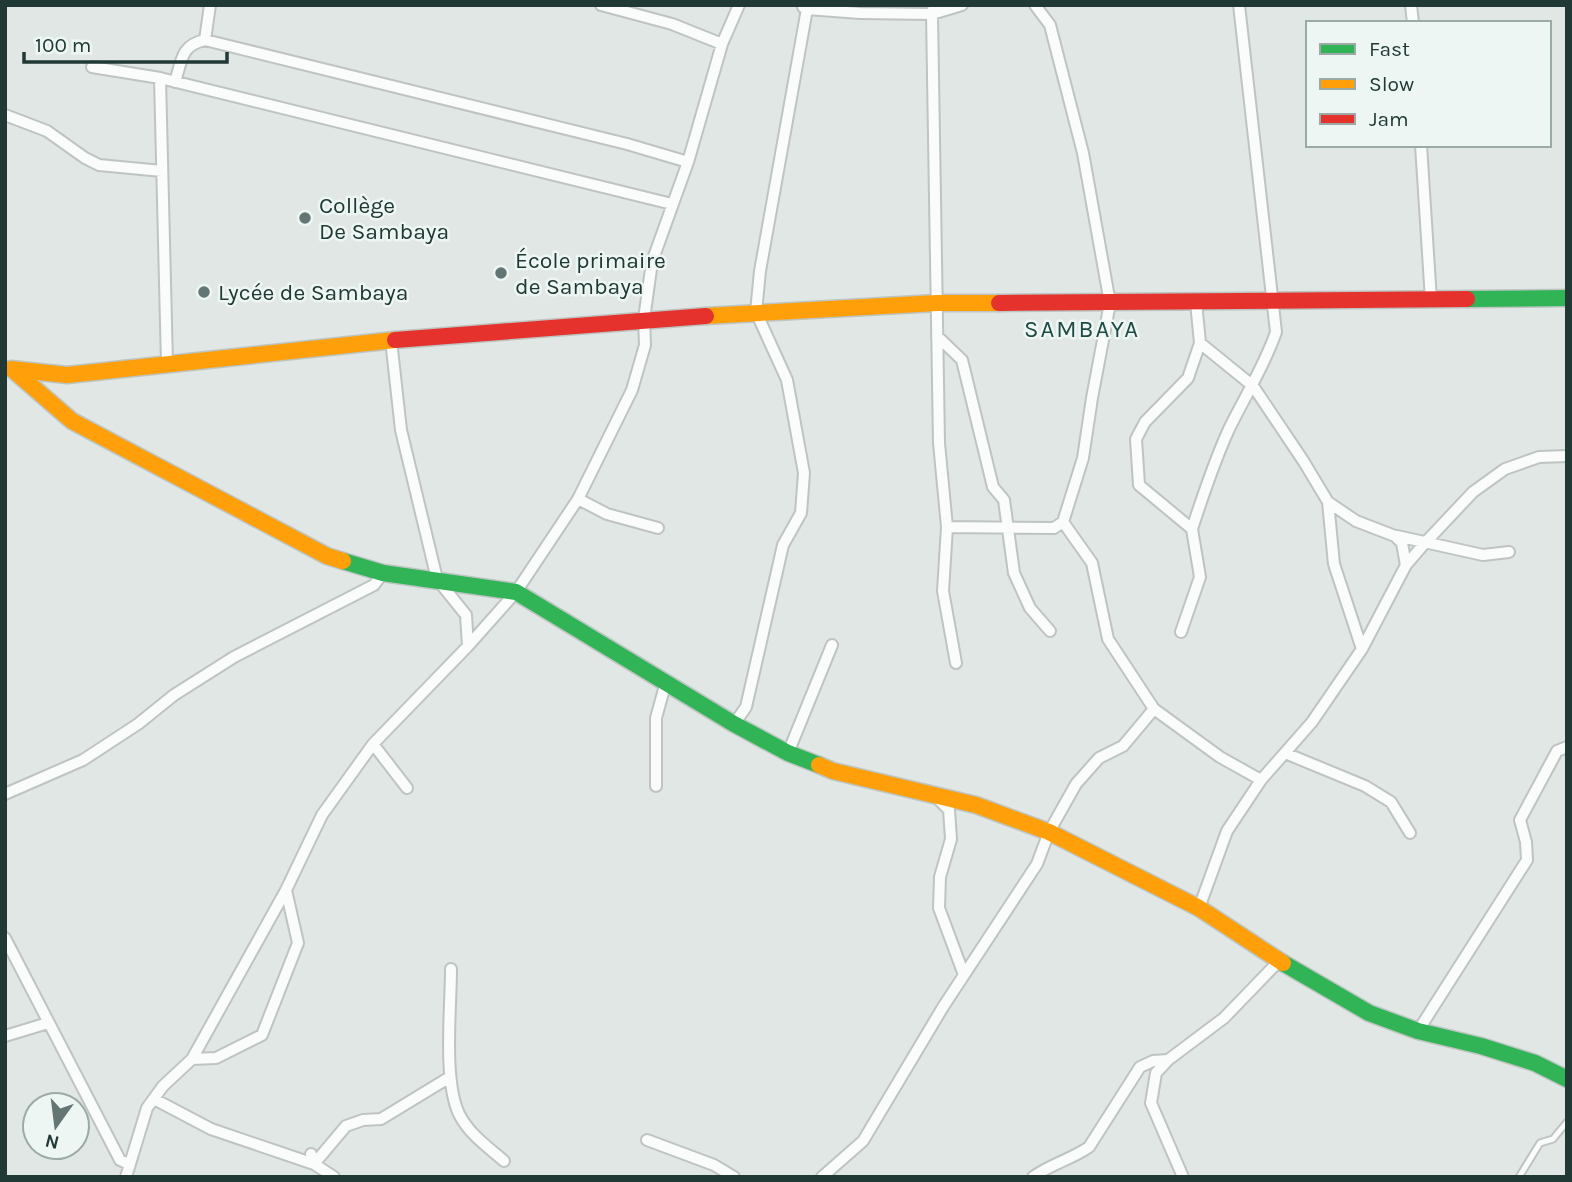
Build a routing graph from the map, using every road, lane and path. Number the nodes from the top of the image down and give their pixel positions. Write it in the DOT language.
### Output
graph roads {
  1 [pos="210,5"];
  2 [pos="601,5"];
  3 [pos="739,5"];
  4 [pos="962,5"];
  5 [pos="1035,5"];
  6 [pos="1239,5"];
  7 [pos="804,7"];
  8 [pos="933,10"];
  9 [pos="205,40"];
  10 [pos="722,44"];
  11 [pos="92,67"];
  12 [pos="160,78"];
  13 [pos="175,82"];
  14 [pos="5,115"];
  15 [pos="1421,147"];
  16 [pos="688,162"];
  17 [pos="162,171"];
  18 [pos="672,204"];
  19 [pos="1567,298"];
  20 [pos="1431,299"];
  21 [pos="1274,301"];
  22 [pos="1196,302"];
  23 [pos="937,303"];
  24 [pos="1111,303"];
  25 [pos="756,312"];
  26 [pos="644,319"];
  27 [pos="937,336"];
  28 [pos="391,340"];
  29 [pos="1200,343"];
  30 [pos="167,364"];
  31 [pos="9,369"];
  32 [pos="1252,386"];
  33 [pos="1567,456"];
  34 [pos="578,499"];
  35 [pos="1328,502"];
  36 [pos="1063,522"];
  37 [pos="947,527"];
  38 [pos="658,528"];
  39 [pos="1009,528"];
  40 [pos="1192,529"];
  41 [pos="1395,536"];
  42 [pos="1424,544"];
  43 [pos="1509,552"];
  44 [pos="1406,565"];
  45 [pos="383,573"];
  46 [pos="437,579"];
  47 [pos="516,592"];
  48 [pos="1049,631"];
  49 [pos="1181,632"];
  50 [pos="832,645"];
  51 [pos="468,646"];
  52 [pos="1362,649"];
  53 [pos="956,663"];
  54 [pos="666,682"];
  55 [pos="1154,709"];
  56 [pos="734,724"];
  57 [pos="373,744"];
  58 [pos="1567,747"];
  59 [pos="788,753"];
  60 [pos="1284,753"];
  61 [pos="1261,780"];
  62 [pos="656,786"];
  63 [pos="407,788"];
  64 [pos="5,793"];
  65 [pos="935,796"];
  66 [pos="1049,832"];
  67 [pos="1410,833"];
  68 [pos="286,890"];
  69 [pos="1199,908"];
  70 [pos="5,938"];
  71 [pos="1279,961"];
  72 [pos="451,968"];
  73 [pos="964,975"];
  74 [pos="48,1023"];
  75 [pos="1418,1031"];
  76 [pos="5,1036"];
  77 [pos="192,1059"];
  78 [pos="1168,1060"];
  79 [pos="450,1077"];
  80 [pos="1567,1079"];
  81 [pos="154,1099"];
  82 [pos="1567,1122"];
  83 [pos="648,1140"];
  84 [pos="312,1159"];
  85 [pos="505,1161"];
  86 [pos="129,1164"];
  87 [pos="126,1177"];
  88 [pos="334,1177"];
  89 [pos="734,1177"];
  90 [pos="822,1177"];
  91 [pos="1034,1177"];
  92 [pos="1182,1177"];
  93 [pos="1519,1177"];
  1 -- 9 [label="street"];
  2 -- 10 [label="street"];
  3 -- 10 [label="street"];
  4 -- 8 [label="street"];
  5 -- 24 [label="street"];
  6 -- 21 [label="street"];
  7 -- 8 [label="street"];
  7 -- 25 [label="street"];
  8 -- 23 [label="street"];
  9 -- 13 [label="street"];
  9 -- 16 [label="street"];
  10 -- 16 [label="street"];
  11 -- 12 [label="street"];
  12 -- 13 [label="street"];
  12 -- 17 [label="street"];
  13 -- 18 [label="street"];
  14 -- 17 [label="street"];
  15 -- 20 [label="street"];
  16 -- 18 [label="street"];
  17 -- 30 [label="street"];
  18 -- 26 [label="street"];
  19 -- 20 [label="street"];
  20 -- 21 [label="street"];
  21 -- 22 [label="street"];
  21 -- 32 [label="street"];
  22 -- 24 [label="street"];
  22 -- 29 [label="street"];
  23 -- 24 [label="street"];
  23 -- 25 [label="street"];
  23 -- 27 [label="street"];
  24 -- 36 [label="street"];
  25 -- 26 [label="street"];
  25 -- 56 [label="street"];
  26 -- 28 [label="street"];
  26 -- 34 [label="street"];
  27 -- 37 [label="street"];
  27 -- 39 [label="street"];
  28 -- 30 [label="street"];
  28 -- 46 [label="street"];
  29 -- 32 [label="street"];
  29 -- 40 [label="street"];
  30 -- 31 [label="street"];
  31 -- 45 [label="street"];
  32 -- 35 [label="street"];
  32 -- 40 [label="street"];
  33 -- 42 [label="street"];
  34 -- 38 [label="street"];
  34 -- 47 [label="street"];
  35 -- 41 [label="street"];
  35 -- 52 [label="street"];
  36 -- 39 [label="street"];
  36 -- 55 [label="street"];
  37 -- 39 [label="street"];
  37 -- 53 [label="street"];
  39 -- 48 [label="street"];
  40 -- 49 [label="street"];
  41 -- 42 [label="street"];
  41 -- 44 [label="street"];
  42 -- 43 [label="street"];
  42 -- 44 [label="street"];
  44 -- 52 [label="street"];
  45 -- 46 [label="street"];
  45 -- 64 [label="street"];
  46 -- 47 [label="street"];
  46 -- 51 [label="street"];
  47 -- 51 [label="street"];
  47 -- 54 [label="street"];
  50 -- 59 [label="street"];
  51 -- 57 [label="street"];
  52 -- 60 [label="street"];
  54 -- 56 [label="street"];
  54 -- 62 [label="street"];
  55 -- 61 [label="street"];
  55 -- 66 [label="street"];
  56 -- 59 [label="street"];
  57 -- 63 [label="street"];
  57 -- 68 [label="street"];
  58 -- 75 [label="street"];
  59 -- 65 [label="street"];
  60 -- 61 [label="street"];
  60 -- 67 [label="street"];
  61 -- 69 [label="street"];
  65 -- 66 [label="street"];
  65 -- 73 [label="street"];
  66 -- 69 [label="street"];
  66 -- 73 [label="street"];
  68 -- 77 [label="street"];
  68 -- 77 [label="street"];
  69 -- 71 [label="street"];
  70 -- 74 [label="street"];
  71 -- 75 [label="street"];
  71 -- 78 [label="street"];
  72 -- 79 [label="street"];
  73 -- 90 [label="street"];
  74 -- 76 [label="street"];
  74 -- 86 [label="street"];
  75 -- 80 [label="street"];
  77 -- 81 [label="street"];
  78 -- 91 [label="street"];
  78 -- 92 [label="street"];
  79 -- 84 [label="street"];
  79 -- 85 [label="street"];
  81 -- 84 [label="street"];
  81 -- 86 [label="street"];
  82 -- 93 [label="lane"];
  83 -- 89 [label="street"];
  84 -- 88 [label="street"];
  86 -- 87 [label="street"];
}
